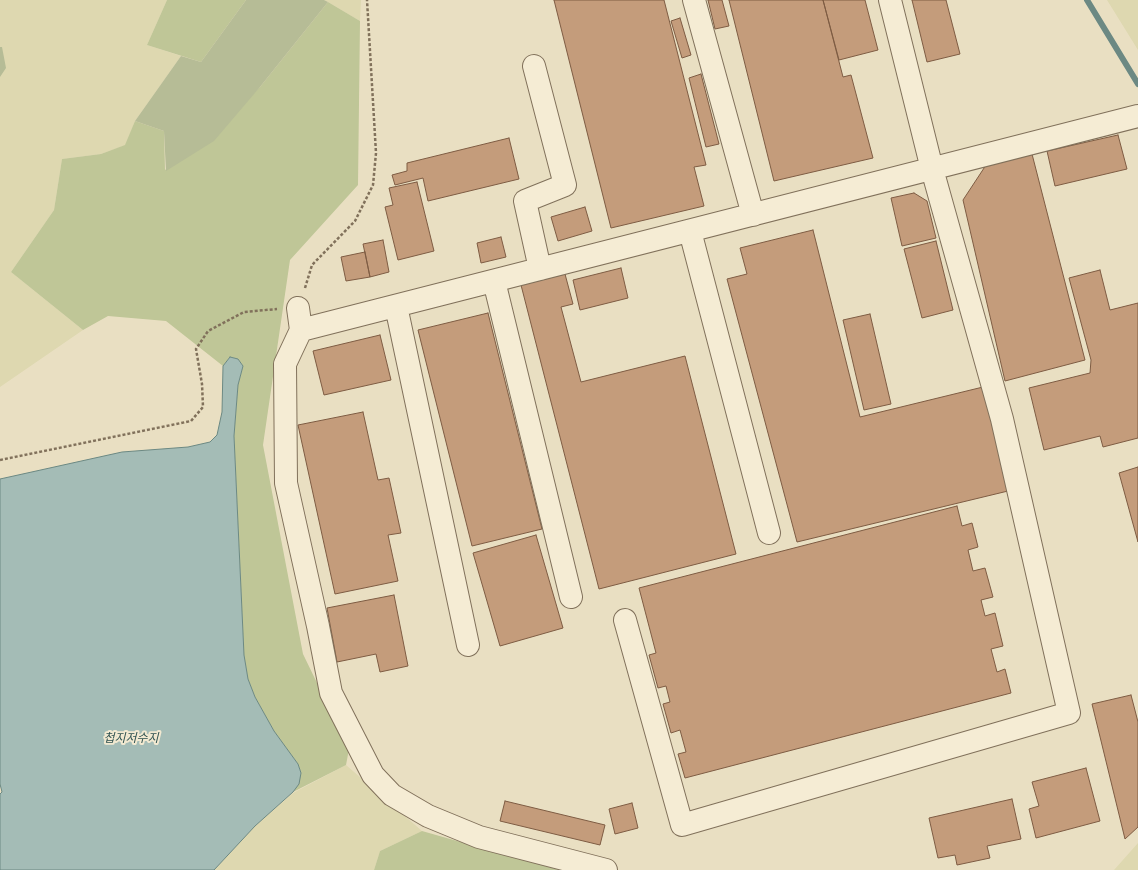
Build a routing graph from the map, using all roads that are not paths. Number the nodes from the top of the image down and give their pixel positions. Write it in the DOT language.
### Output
graph roads {
  1 [pos="694,0"];
  2 [pos="890,0"];
  3 [pos="534,66"];
  4 [pos="1137,121"];
  5 [pos="932,168"];
  6 [pos="753,214"];
  7 [pos="690,231"];
  8 [pos="540,269"];
  9 [pos="494,281"];
  10 [pos="396,306"];
  11 [pos="298,308"];
  12 [pos="301,330"];
  13 [pos="769,533"];
  14 [pos="571,597"];
  15 [pos="626,620"];
  16 [pos="468,645"];
  17 [pos="606,870"];
  1 -- 6 [label="street"];
  2 -- 5 [label="street"];
  3 -- 8 [label="street"];
  4 -- 5 [label="street"];
  5 -- 6 [label="street"];
  5 -- 15 [label="street"];
  6 -- 7 [label="street"];
  7 -- 8 [label="street"];
  7 -- 13 [label="street"];
  8 -- 9 [label="street"];
  9 -- 10 [label="street"];
  9 -- 14 [label="street"];
  10 -- 12 [label="street"];
  10 -- 16 [label="street"];
  11 -- 12 [label="street"];
  12 -- 17 [label="street"];
}
